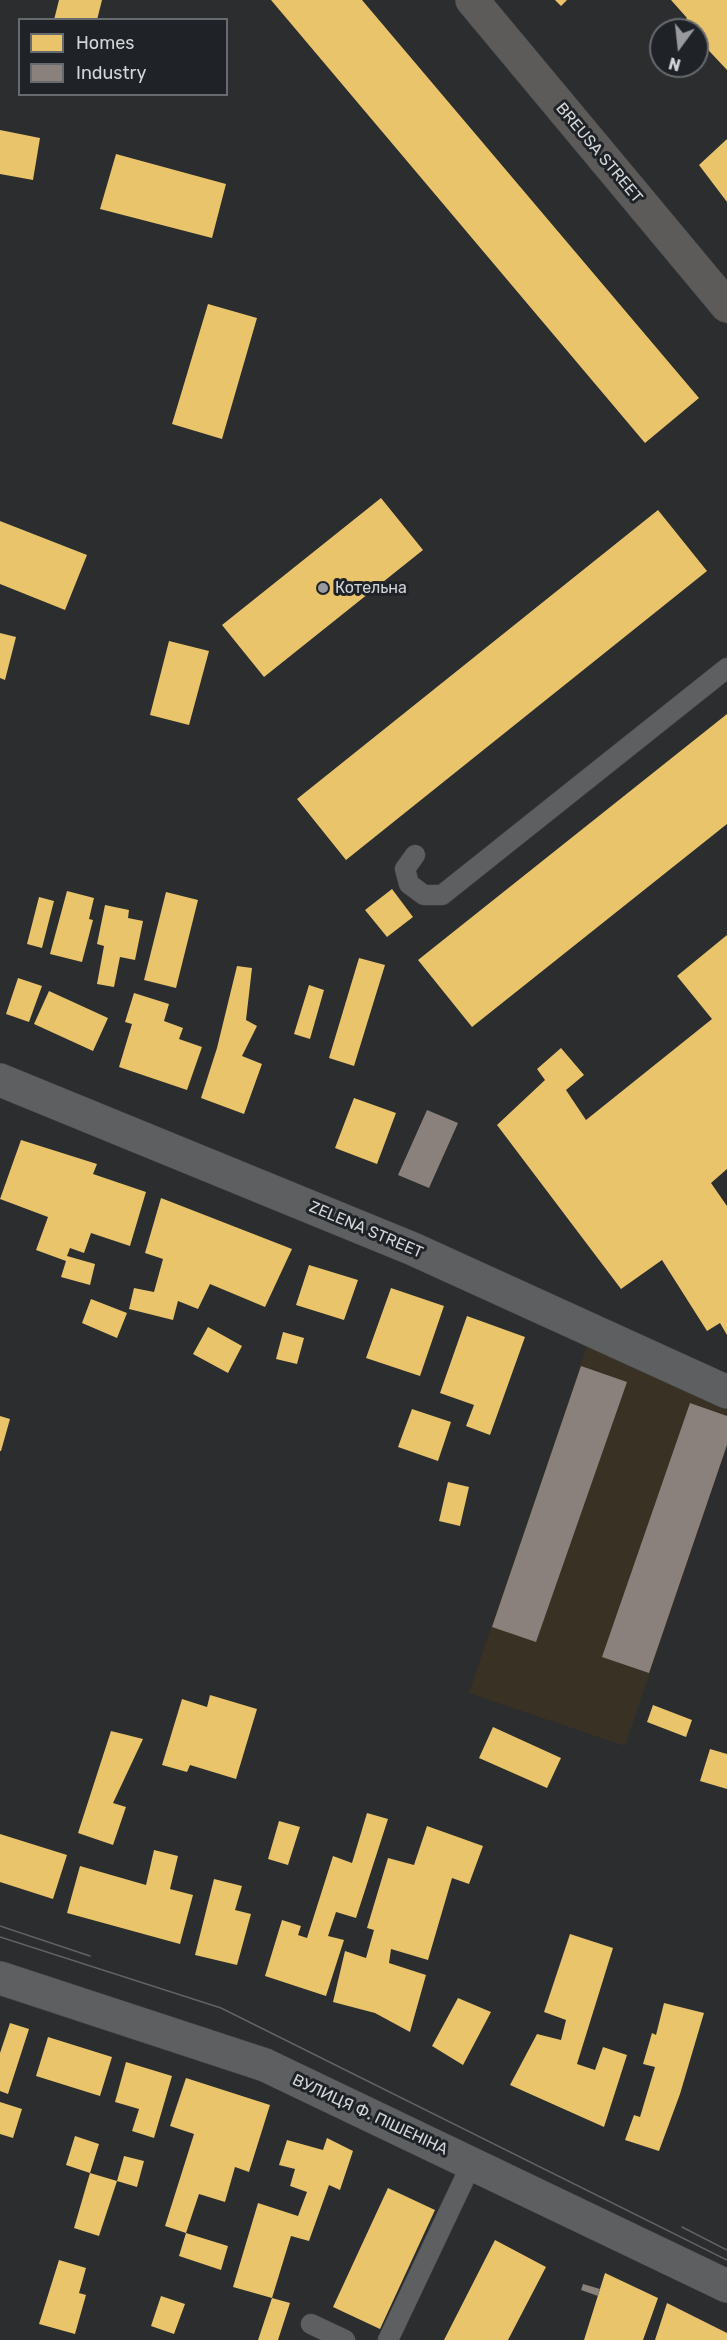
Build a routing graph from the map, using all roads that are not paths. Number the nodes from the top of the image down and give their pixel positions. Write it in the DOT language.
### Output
graph roads {
  1 [pos="472,0"];
  2 [pos="727,306"];
  3 [pos="727,668"];
  4 [pos="415,855"];
  5 [pos="0,1080"];
  6 [pos="727,1392"];
  7 [pos="0,1978"];
  8 [pos="472,2163"];
  9 [pos="727,2286"];
  10 [pos="311,2324"];
  11 [pos="345,2340"];
  12 [pos="388,2340"];
  1 -- 2 [label="street, BREUSA STREET"];
  3 -- 4 [label="lane"];
  5 -- 6 [label="street, ZELENA STREET"];
  7 -- 8 [label="street, ВУЛИЦЯ Ф. ПІШЕНІНА"];
  8 -- 9 [label="street, ВУЛИЦЯ Ф. ПІШЕНІНА"];
  8 -- 12 [label="lane"];
  10 -- 11 [label="lane"];
}
